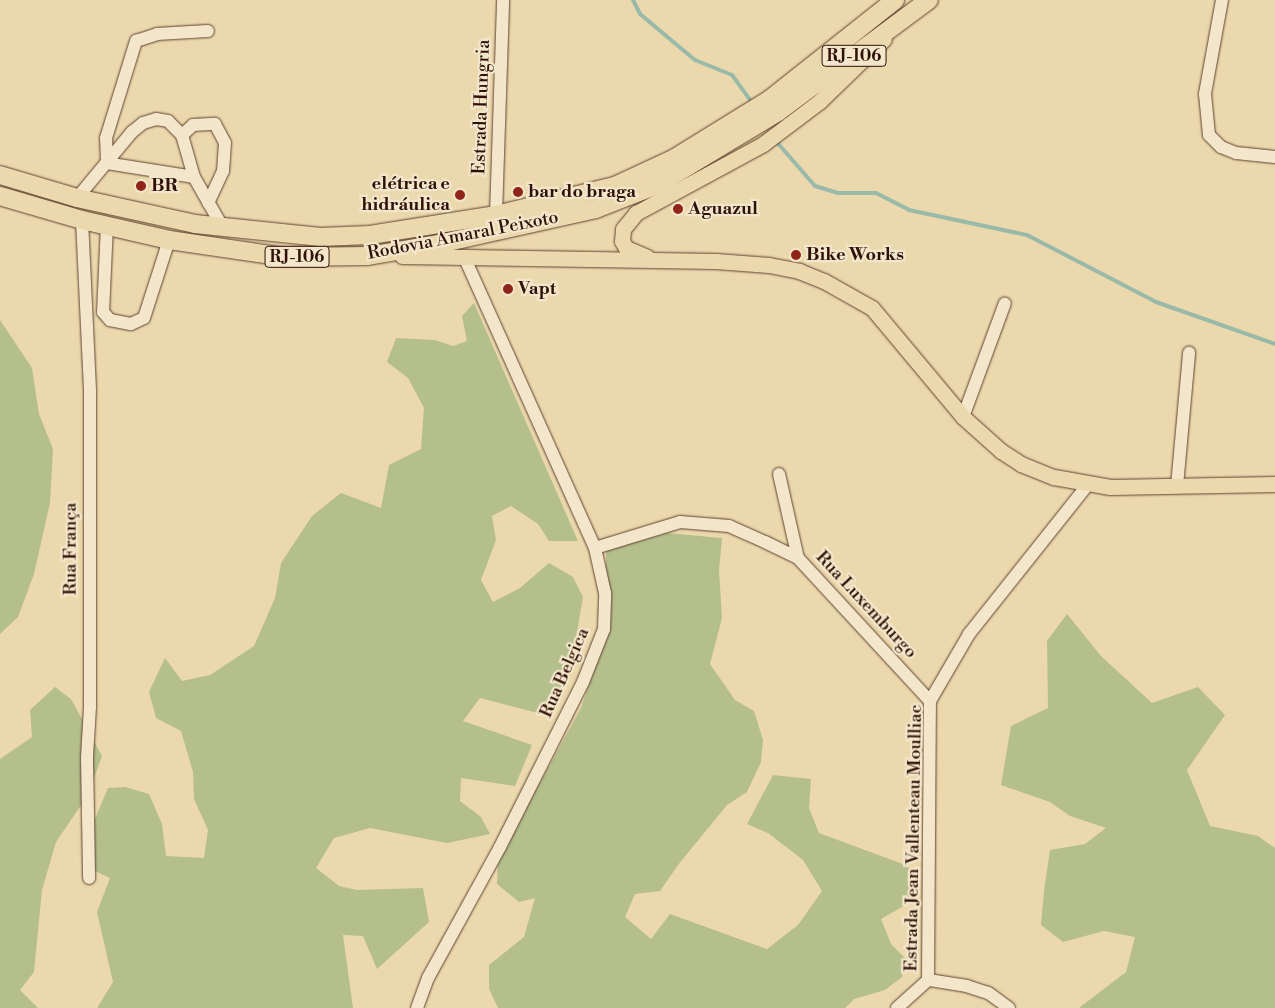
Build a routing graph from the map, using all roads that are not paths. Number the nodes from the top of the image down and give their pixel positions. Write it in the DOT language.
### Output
graph roads {
  1 [pos="503,0"];
  2 [pos="895,0"];
  3 [pos="930,0"];
  4 [pos="1222,0"];
  5 [pos="208,31"];
  6 [pos="777,113"];
  7 [pos="753,120"];
  8 [pos="182,135"];
  9 [pos="1275,157"];
  10 [pos="107,163"];
  11 [pos="0,175"];
  12 [pos="194,177"];
  13 [pos="0,196"];
  14 [pos="77,198"];
  15 [pos="208,203"];
  16 [pos="496,215"];
  17 [pos="82,220"];
  18 [pos="108,226"];
  19 [pos="223,228"];
  20 [pos="169,240"];
  21 [pos="368,256"];
  22 [pos="464,256"];
  23 [pos="658,261"];
  24 [pos="1005,304"];
  25 [pos="1189,354"];
  26 [pos="963,417"];
  27 [pos="779,474"];
  28 [pos="1089,483"];
  29 [pos="1275,484"];
  30 [pos="1177,486"];
  31 [pos="596,548"];
  32 [pos="798,558"];
  33 [pos="930,701"];
  34 [pos="89,878"];
  35 [pos="928,980"];
  36 [pos="417,1008"];
  37 [pos="897,1008"];
  38 [pos="1009,1008"];
  1 -- 16 [label="street, Estrada Hungria"];
  2 -- 6 [label="highway, Rodovia Amaral Peixoto / RJ-106"];
  3 -- 6 [label="highway, Rodovia Amaral Peixoto / RJ-106"];
  4 -- 9 [label="street"];
  5 -- 10 [label="street"];
  6 -- 7 [label="highway, Rodovia Amaral Peixoto / RJ-106"];
  6 -- 23 [label="main road"];
  7 -- 16 [label="highway, Rodovia Amaral Peixoto / RJ-106"];
  7 -- 21 [label="highway, Rodovia Amaral Peixoto / RJ-106"];
  8 -- 10 [label="street"];
  8 -- 12 [label="street"];
  8 -- 15 [label="street"];
  10 -- 12 [label="street"];
  10 -- 14 [label="street"];
  11 -- 14 [label="highway, Rodovia Amaral Peixoto / RJ-106"];
  12 -- 15 [label="street"];
  13 -- 17 [label="highway, Rodovia Amaral Peixoto / RJ-106"];
  14 -- 19 [label="highway, Rodovia Amaral Peixoto / RJ-106"];
  15 -- 19 [label="street"];
  16 -- 19 [label="highway, Rodovia Amaral Peixoto / RJ-106"];
  17 -- 18 [label="highway, Rodovia Amaral Peixoto / RJ-106"];
  17 -- 34 [label="street, Rua França"];
  18 -- 20 [label="highway, Rodovia Amaral Peixoto / RJ-106"];
  18 -- 20 [label="street"];
  20 -- 21 [label="highway, Rodovia Amaral Peixoto / RJ-106"];
  21 -- 22 [label="main road"];
  22 -- 23 [label="main road"];
  22 -- 31 [label="street, Rua Belgica"];
  23 -- 26 [label="main road"];
  24 -- 26 [label="street"];
  25 -- 30 [label="street"];
  26 -- 28 [label="main road"];
  27 -- 32 [label="street"];
  28 -- 30 [label="main road"];
  28 -- 33 [label="street, Estrada Jean Vallenteau Moulliac"];
  29 -- 30 [label="main road"];
  31 -- 32 [label="street, Rua Luxemburgo"];
  31 -- 36 [label="street, Rua Belgica"];
  32 -- 33 [label="street, Rua Luxemburgo"];
  33 -- 35 [label="street, Estrada Jean Vallenteau Moulliac"];
  35 -- 37 [label="street"];
  35 -- 38 [label="street, Estrada Jean Vallenteau Moulliac"];
}
